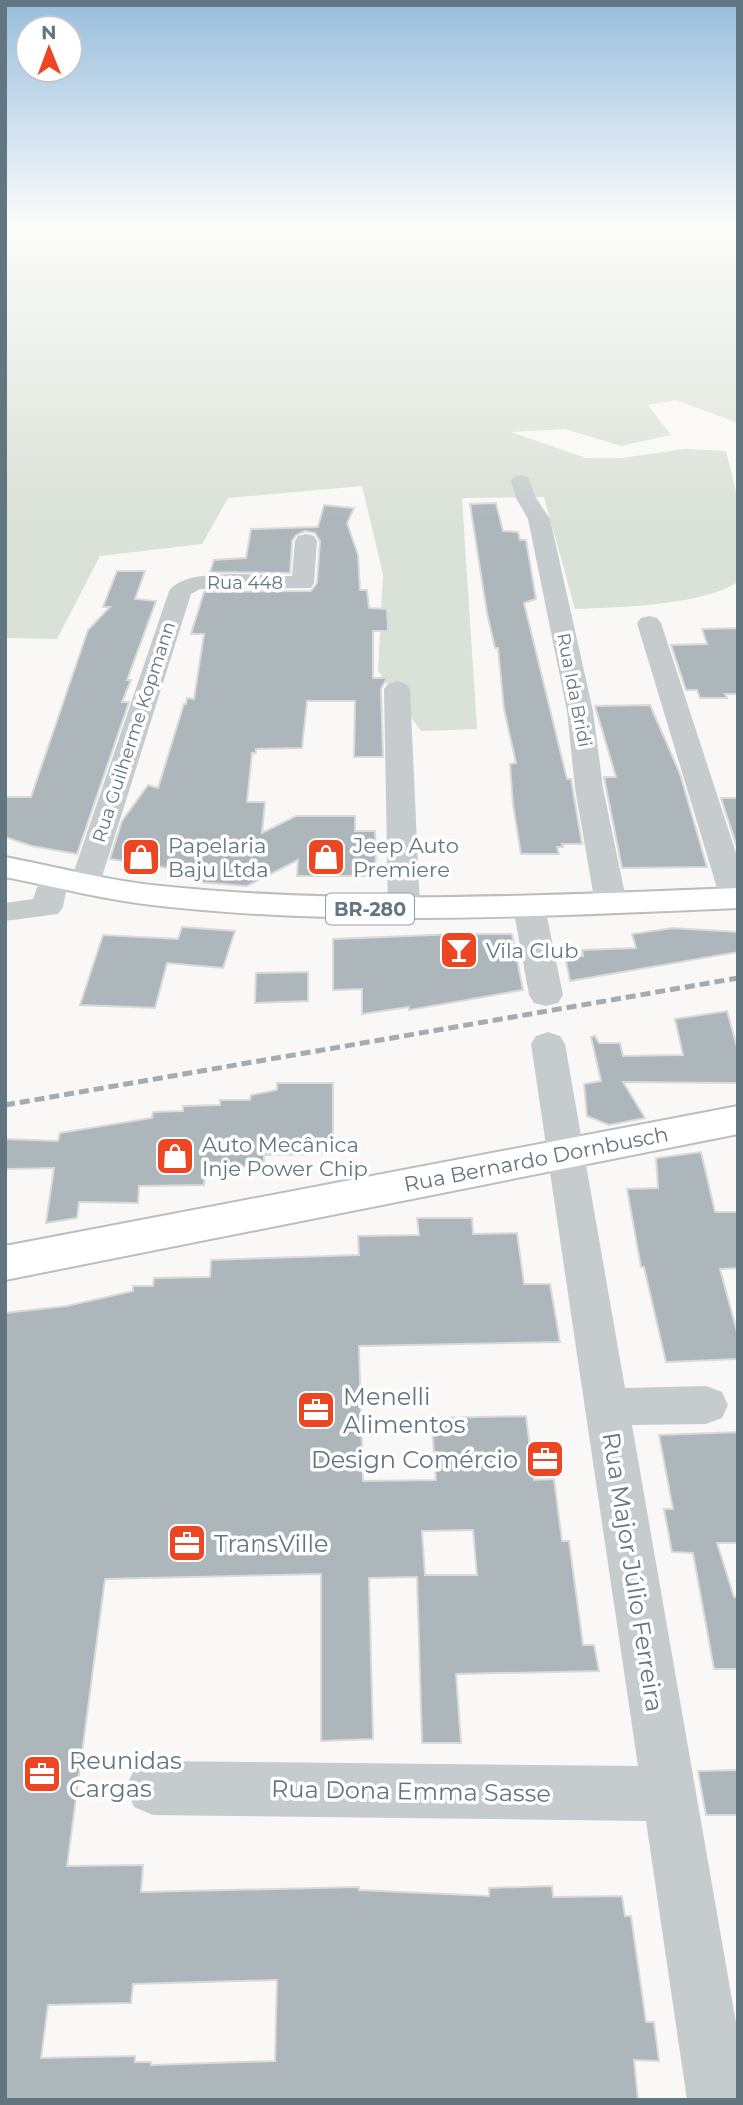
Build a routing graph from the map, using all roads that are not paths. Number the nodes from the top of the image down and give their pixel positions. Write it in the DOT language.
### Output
graph roads {
  1 [pos="521,481"];
  2 [pos="306,541"];
  3 [pos="188,584"];
  4 [pos="649,623"];
  5 [pos="397,689"];
  6 [pos="5,867"];
  7 [pos="69,880"];
  8 [pos="737,898"];
  9 [pos="611,904"];
  10 [pos="529,907"];
  11 [pos="404,909"];
  12 [pos="5,912"];
  13 [pos="547,995"];
  14 [pos="548,1044"];
  15 [pos="738,1120"];
  16 [pos="566,1154"];
  17 [pos="5,1263"];
  18 [pos="706,1405"];
  19 [pos="607,1406"];
  20 [pos="153,1788"];
  21 [pos="670,1794"];
  22 [pos="718,2100"];
  1 -- 9 [label="street, Rua Ida Bridi"];
  2 -- 3 [label="street, Rua 448"];
  3 -- 7 [label="street, Rua Guilherme Kopmann"];
  4 -- 8 [label="street"];
  5 -- 11 [label="street"];
  6 -- 7 [label="highway, BR-280"];
  7 -- 11 [label="highway, BR-280"];
  7 -- 12 [label="street, Rua Guilherme Kopmann"];
  8 -- 9 [label="highway, BR-280"];
  9 -- 10 [label="highway, BR-280"];
  10 -- 11 [label="highway, BR-280"];
  10 -- 13 [label="street"];
  14 -- 16 [label="street, Rua Major Júlio Ferreira"];
  15 -- 16 [label="highway, Rua Bernardo Dornbusch"];
  16 -- 17 [label="highway, Rua Bernardo Dornbusch"];
  16 -- 19 [label="street, Rua Major Júlio Ferreira"];
  18 -- 19 [label="street"];
  19 -- 21 [label="street, Rua Major Júlio Ferreira"];
  20 -- 21 [label="street, Rua Dona Emma Sasse"];
  21 -- 22 [label="street, Rua Major Júlio Ferreira"];
}
